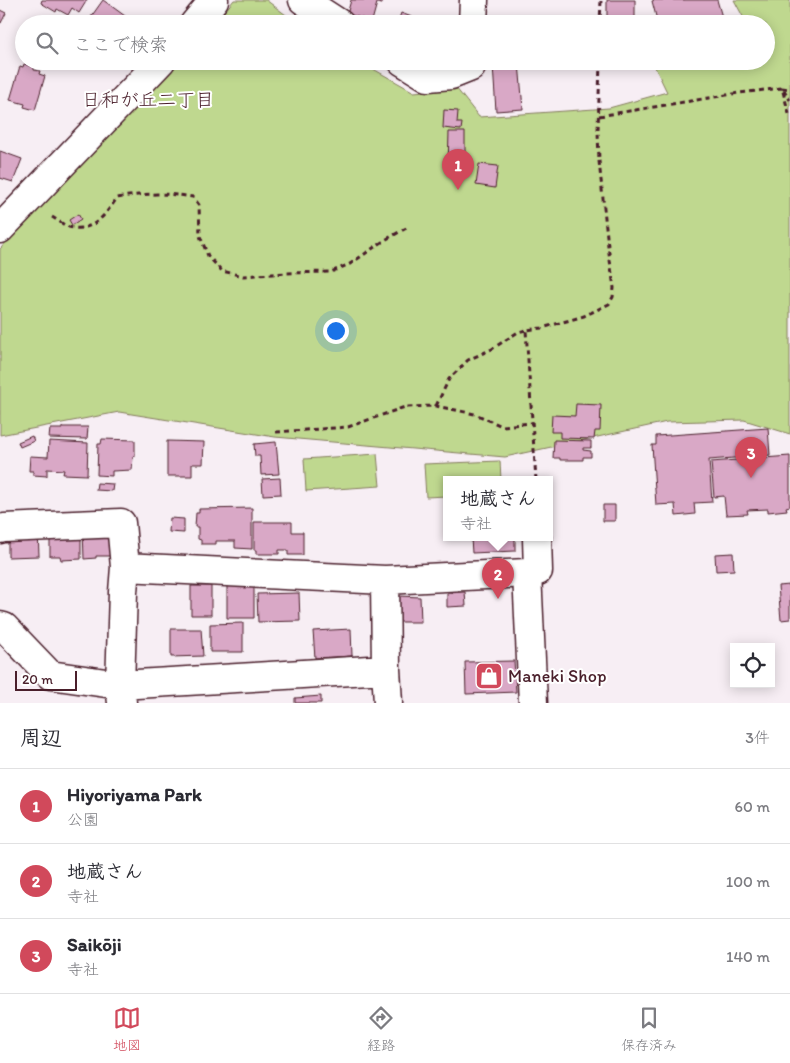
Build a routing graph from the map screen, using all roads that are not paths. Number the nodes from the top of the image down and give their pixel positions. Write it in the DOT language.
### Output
graph roads {
  1 [pos="214,0"];
  2 [pos="302,0"];
  3 [pos="202,15"];
  4 [pos="326,15"];
  5 [pos="152,70"];
  6 [pos="417,70"];
  7 [pos="464,70"];
  8 [pos="0,229"];
  9 [pos="0,529"];
  10 [pos="537,541"];
  11 [pos="125,567"];
  12 [pos="527,573"];
  13 [pos="385,580"];
  14 [pos="0,626"];
  15 [pos="386,669"];
  16 [pos="121,694"];
  17 [pos="388,703"];
  18 [pos="533,703"];
  1 -- 3 [label="street"];
  2 -- 4 [label="street"];
  5 -- 8 [label="street"];
  6 -- 7 [label="street"];
  9 -- 11 [label="street"];
  10 -- 12 [label="street"];
  11 -- 13 [label="street"];
  11 -- 16 [label="street"];
  12 -- 13 [label="street"];
  12 -- 18 [label="street"];
  13 -- 15 [label="street"];
  14 -- 16 [label="street"];
  15 -- 16 [label="street"];
  15 -- 17 [label="street"];
}
